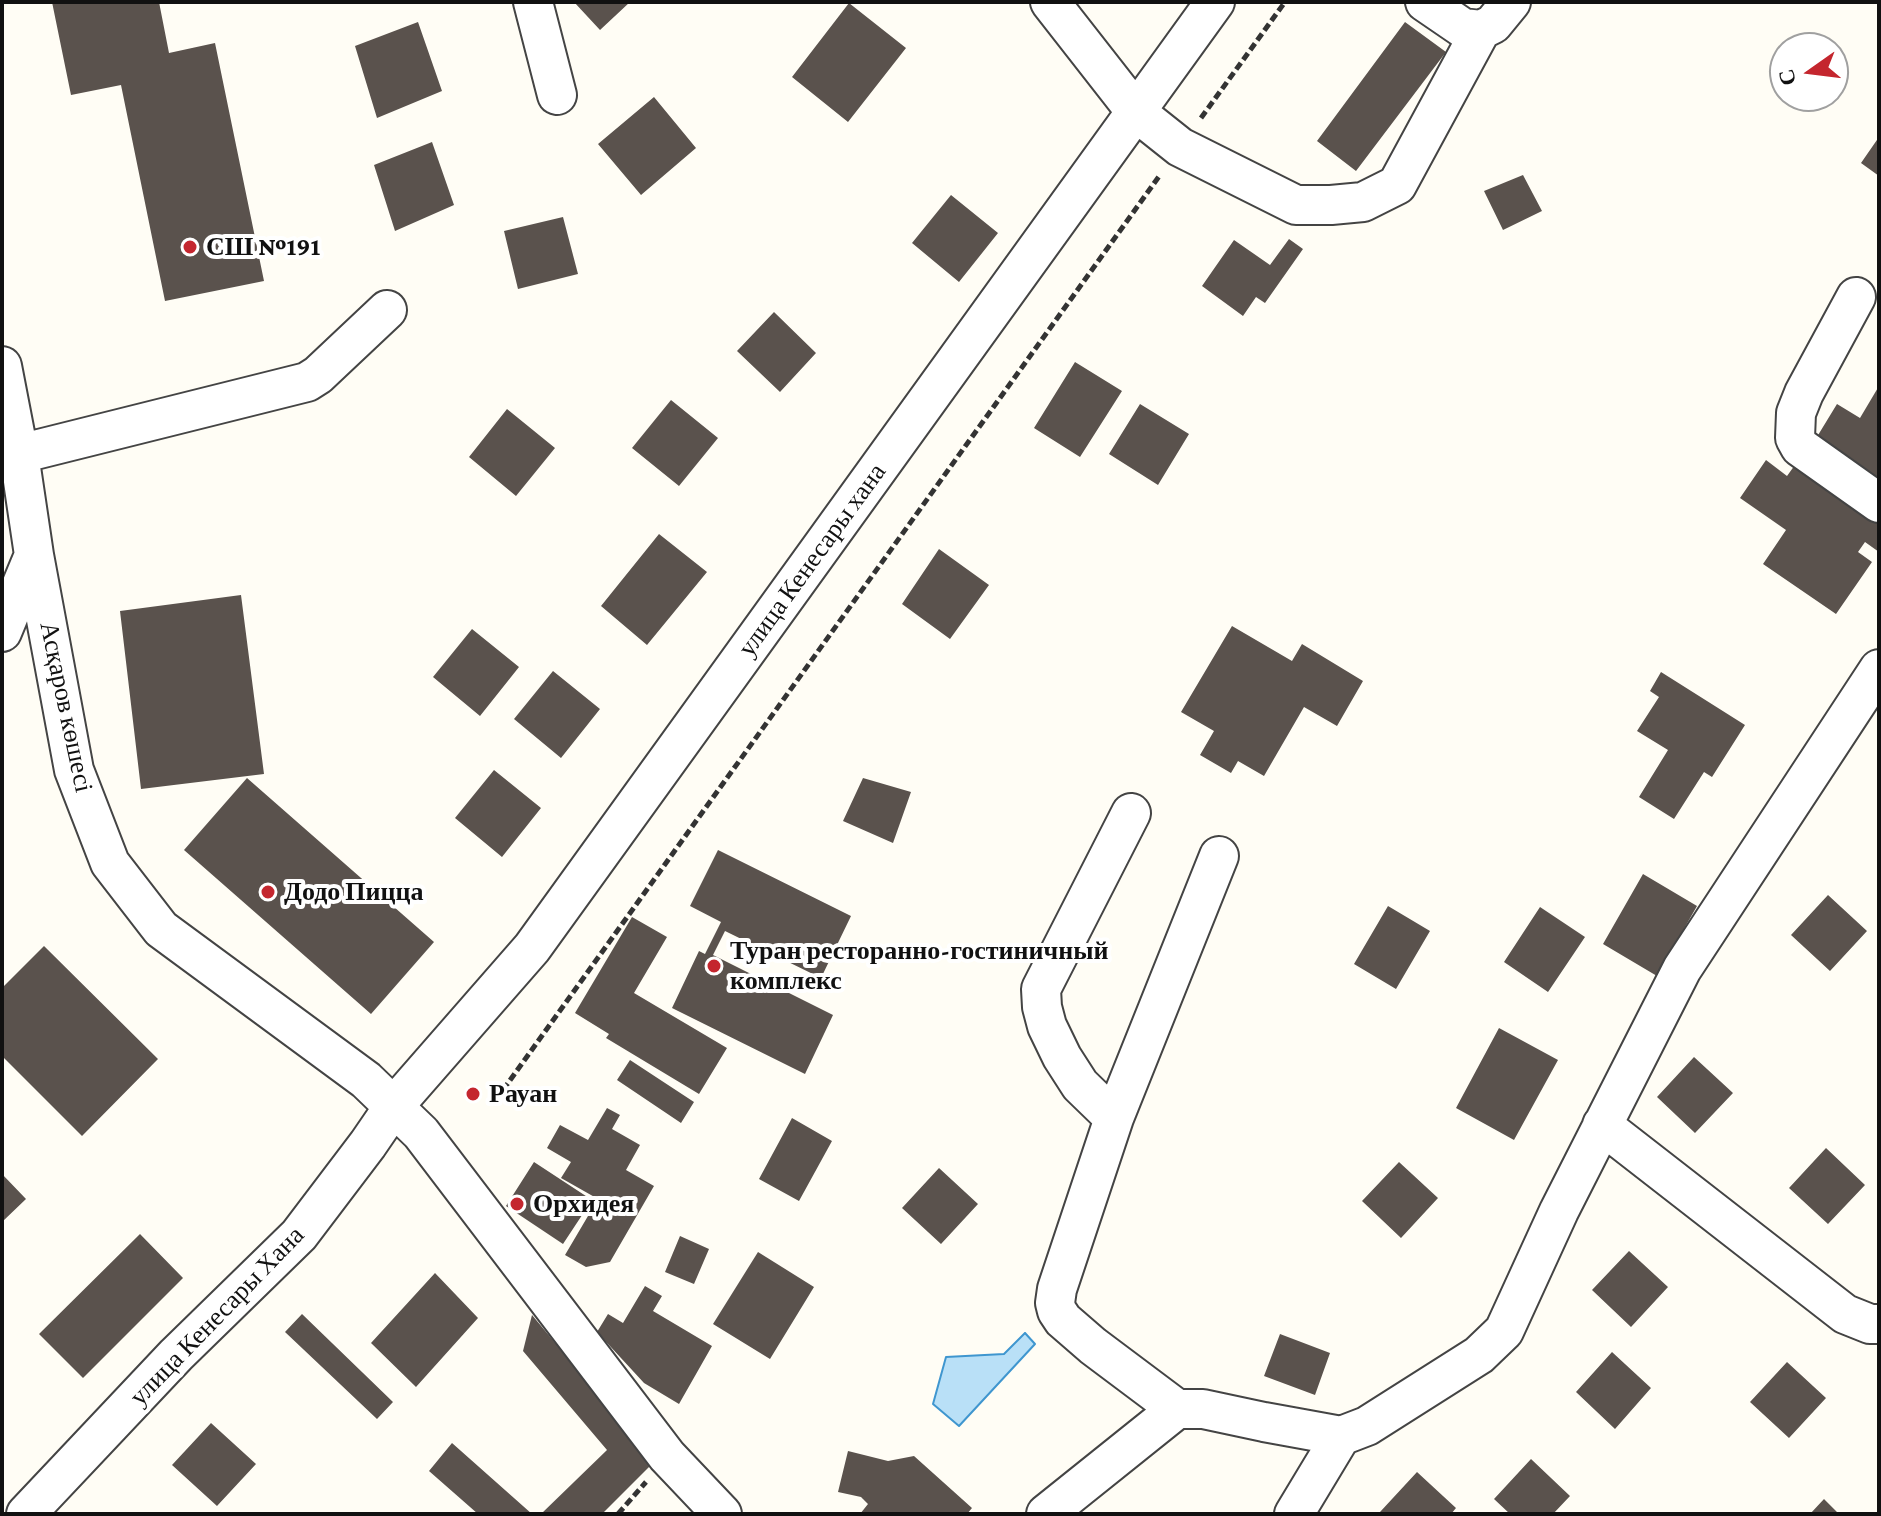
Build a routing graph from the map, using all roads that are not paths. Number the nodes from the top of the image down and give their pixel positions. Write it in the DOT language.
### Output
graph roads {
  1 [pos="533,2"];
  2 [pos="1050,2"];
  3 [pos="1215,2"];
  4 [pos="1425,2"];
  5 [pos="1511,2"];
  6 [pos="1481,30"];
  7 [pos="557,95"];
  8 [pos="1136,112"];
  9 [pos="1856,297"];
  10 [pos="387,310"];
  11 [pos="2,366"];
  12 [pos="19,454"];
  13 [pos="1879,503"];
  14 [pos="34,555"];
  15 [pos="2,632"];
  16 [pos="1879,669"];
  17 [pos="1131,813"];
  18 [pos="1219,856"];
  19 [pos="394,1106"];
  20 [pos="1114,1118"];
  21 [pos="1602,1125"];
  22 [pos="1879,1324"];
  23 [pos="1177,1409"];
  24 [pos="1341,1436"];
  25 [pos="26,1514"];
  26 [pos="722,1514"];
  27 [pos="1046,1514"];
  28 [pos="1294,1514"];
  1 -- 7 [label="street"];
  2 -- 8 [label="street"];
  3 -- 8 [label="street, улица Кенесары хана"];
  4 -- 6 [label="street"];
  5 -- 6 [label="street"];
  6 -- 8 [label="street"];
  8 -- 19 [label="street, улица Кенесары хана"];
  9 -- 13 [label="street"];
  10 -- 12 [label="street"];
  11 -- 12 [label="street, Асқаров көшесі"];
  12 -- 14 [label="street, Асқаров көшесі"];
  14 -- 15 [label="street"];
  14 -- 19 [label="street, Асқаров көшесі"];
  16 -- 21 [label="street"];
  17 -- 20 [label="street"];
  18 -- 20 [label="street"];
  19 -- 25 [label="street, улица Кенесары Хана"];
  19 -- 26 [label="street, Асқаров көшесі"];
  20 -- 23 [label="street"];
  21 -- 22 [label="street"];
  21 -- 24 [label="street"];
  23 -- 24 [label="street"];
  23 -- 27 [label="street"];
  24 -- 28 [label="street"];
}
